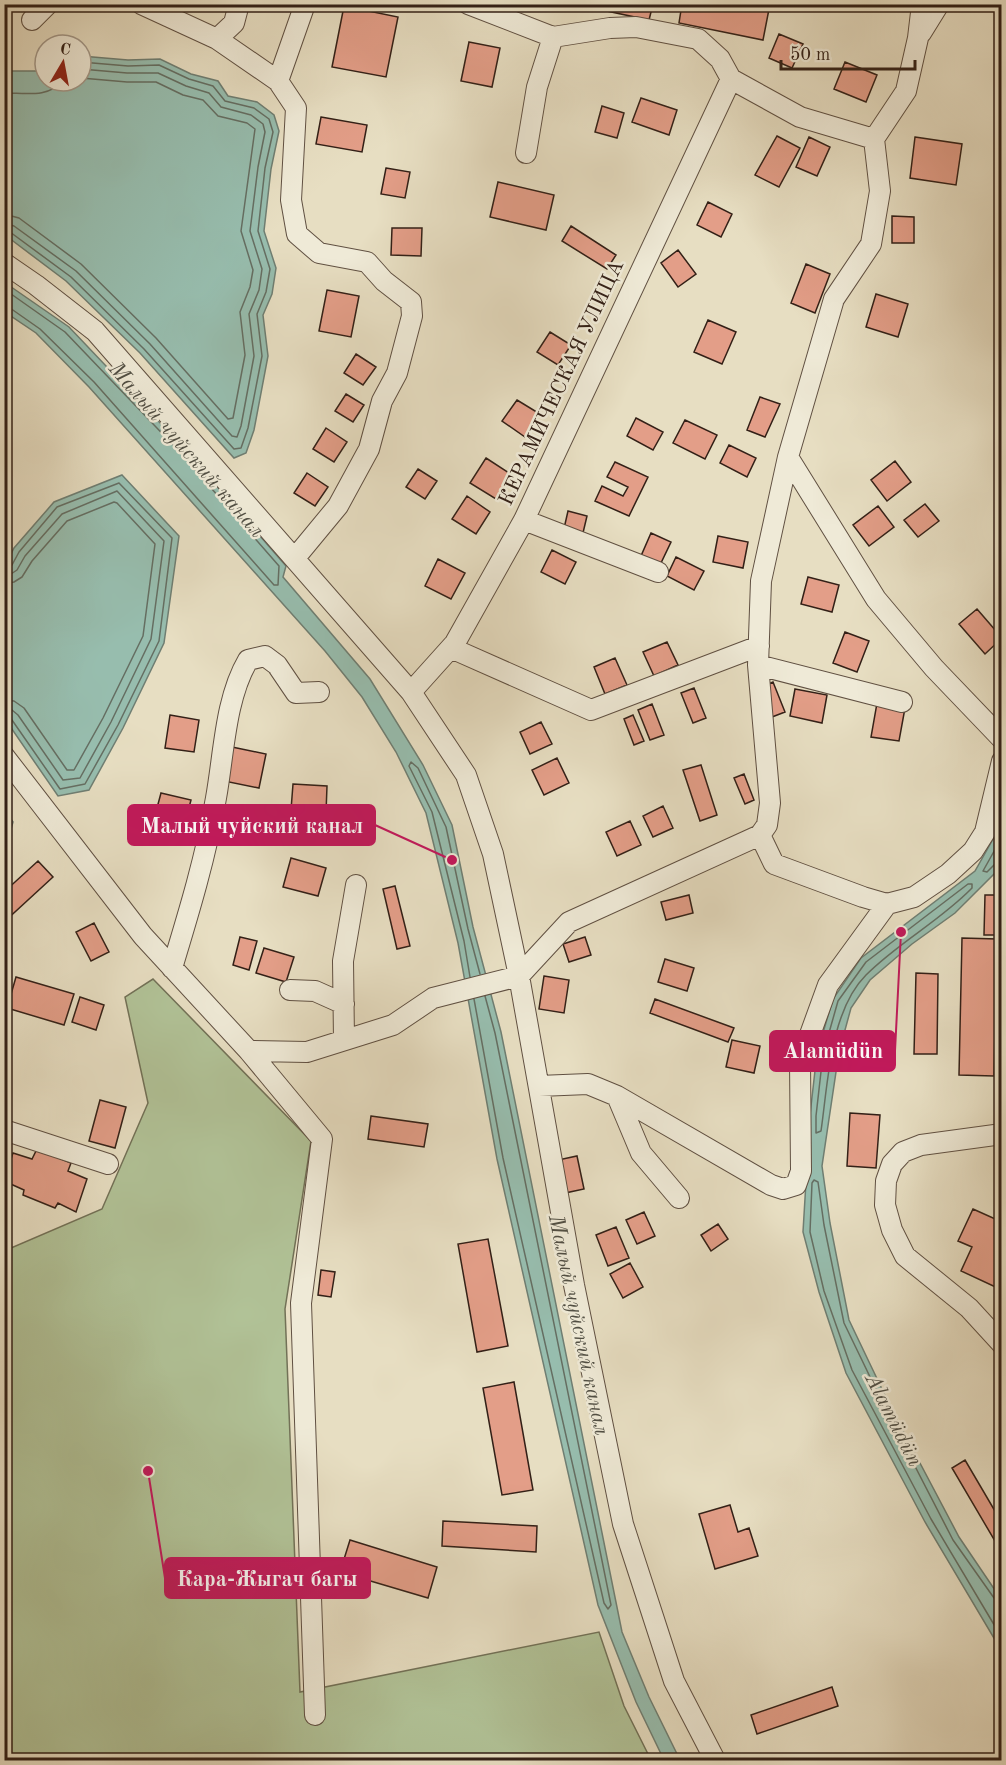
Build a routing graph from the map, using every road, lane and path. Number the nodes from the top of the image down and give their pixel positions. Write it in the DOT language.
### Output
graph roads {
  1 [pos="48,4"];
  2 [pos="141,4"];
  3 [pos="238,4"];
  4 [pos="305,4"];
  5 [pos="468,4"];
  6 [pos="922,4"];
  7 [pos="939,4"];
  8 [pos="32,20"];
  9 [pos="553,37"];
  10 [pos="918,38"];
  11 [pos="216,39"];
  12 [pos="731,79"];
  13 [pos="278,81"];
  14 [pos="874,138"];
  15 [pos="526,153"];
  16 [pos="4,263"];
  17 [pos="788,457"];
  18 [pos="524,520"];
  19 [pos="295,558"];
  20 [pos="658,572"];
  21 [pos="451,648"];
  22 [pos="758,655"];
  23 [pos="320,692"];
  24 [pos="411,692"];
  25 [pos="902,702"];
  26 [pos="1002,740"];
  27 [pos="4,756"];
  28 [pos="1002,760"];
  29 [pos="759,836"];
  30 [pos="356,885"];
  31 [pos="887,904"];
  32 [pos="172,968"];
  33 [pos="510,979"];
  34 [pos="290,990"];
  35 [pos="344,1004"];
  36 [pos="344,1040"];
  37 [pos="249,1051"];
  38 [pos="539,1086"];
  39 [pos="617,1096"];
  40 [pos="4,1130"];
  41 [pos="1002,1134"];
  42 [pos="108,1164"];
  43 [pos="678,1198"];
  44 [pos="1002,1344"];
  45 [pos="315,1715"];
  46 [pos="715,1761"];
  1 -- 8 [label="street"];
  2 -- 11 [label="street"];
  3 -- 11 [label="street"];
  4 -- 13 [label="street"];
  5 -- 9 [label="street"];
  6 -- 10 [label="street"];
  7 -- 10 [label="street"];
  9 -- 12 [label="street"];
  9 -- 15 [label="street"];
  10 -- 14 [label="street"];
  11 -- 13 [label="street"];
  12 -- 14 [label="street"];
  12 -- 18 [label="street, КЕРАМИЧЕСКАЯ УЛИЦА"];
  13 -- 19 [label="street"];
  14 -- 17 [label="street"];
  16 -- 19 [label="street"];
  17 -- 22 [label="street"];
  17 -- 26 [label="street"];
  18 -- 20 [label="street"];
  18 -- 21 [label="street, КЕРАМИЧЕСКАЯ УЛИЦА"];
  19 -- 24 [label="street"];
  21 -- 22 [label="street"];
  21 -- 24 [label="street, КЕРАМИЧЕСКАЯ УЛИЦА"];
  22 -- 25 [label="street"];
  22 -- 29 [label="street"];
  23 -- 32 [label="street"];
  24 -- 33 [label="street"];
  27 -- 32 [label="street"];
  28 -- 31 [label="street"];
  29 -- 31 [label="street"];
  29 -- 33 [label="street"];
  30 -- 35 [label="street"];
  31 -- 39 [label="street"];
  32 -- 37 [label="street"];
  33 -- 36 [label="street"];
  33 -- 38 [label="street"];
  34 -- 35 [label="street"];
  35 -- 36 [label="street"];
  36 -- 37 [label="street"];
  37 -- 45 [label="street"];
  38 -- 39 [label="street"];
  38 -- 46 [label="street"];
  39 -- 43 [label="street"];
  40 -- 42 [label="street"];
  41 -- 44 [label="street"];
}
